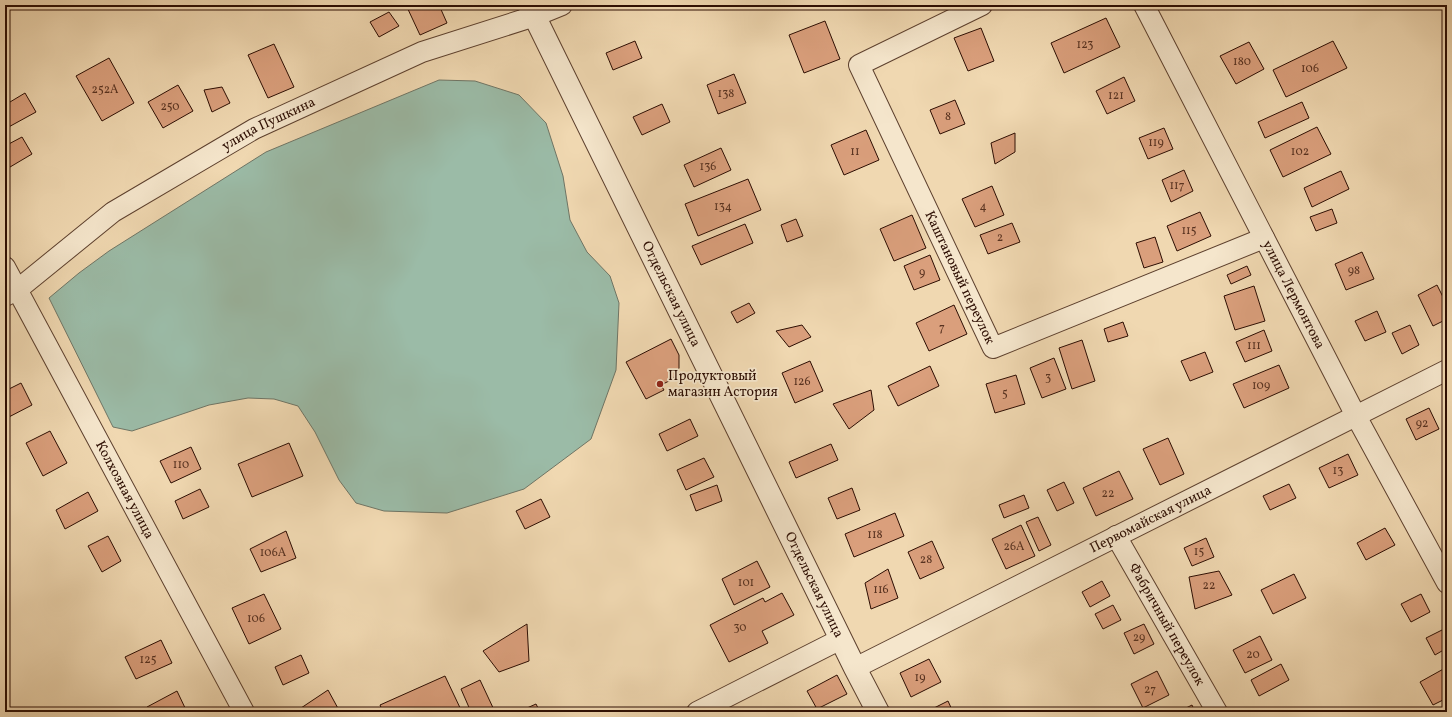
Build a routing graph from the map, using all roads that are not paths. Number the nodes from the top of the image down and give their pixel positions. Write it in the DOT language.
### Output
graph roads {
  1 [pos="562,5"];
  2 [pos="982,5"];
  3 [pos="1144,5"];
  4 [pos="532,11"];
  5 [pos="1264,238"];
  6 [pos="5,267"];
  7 [pos="11,293"];
  8 [pos="1447,370"];
  9 [pos="1356,416"];
  10 [pos="1116,536"];
  11 [pos="1447,583"];
  12 [pos="840,639"];
  13 [pos="855,668"];
  14 [pos="244,712"];
  15 [pos="697,712"];
  16 [pos="878,712"];
  17 [pos="1217,712"];
  1 -- 4 [label="street, улица Пушкина"];
  2 -- 5 [label="street, Каштановый переулок"];
  3 -- 5 [label="street, улица Лермонтова"];
  4 -- 7 [label="street, улица Пушкина"];
  4 -- 12 [label="street, Отдельская улица"];
  5 -- 9 [label="street, улица Лермонтова"];
  6 -- 7 [label="street, Колхозная улица"];
  7 -- 14 [label="street, Колхозная улица"];
  8 -- 9 [label="street, Первомайская улица"];
  9 -- 10 [label="street, Первомайская улица"];
  9 -- 11 [label="street, улица Лермонтова"];
  10 -- 13 [label="street, Первомайская улица"];
  10 -- 17 [label="street, Фабричный переулок"];
  12 -- 13 [label="street, Отдельская улица"];
  12 -- 15 [label="street"];
  13 -- 16 [label="street, Отдельская улица"];
}
